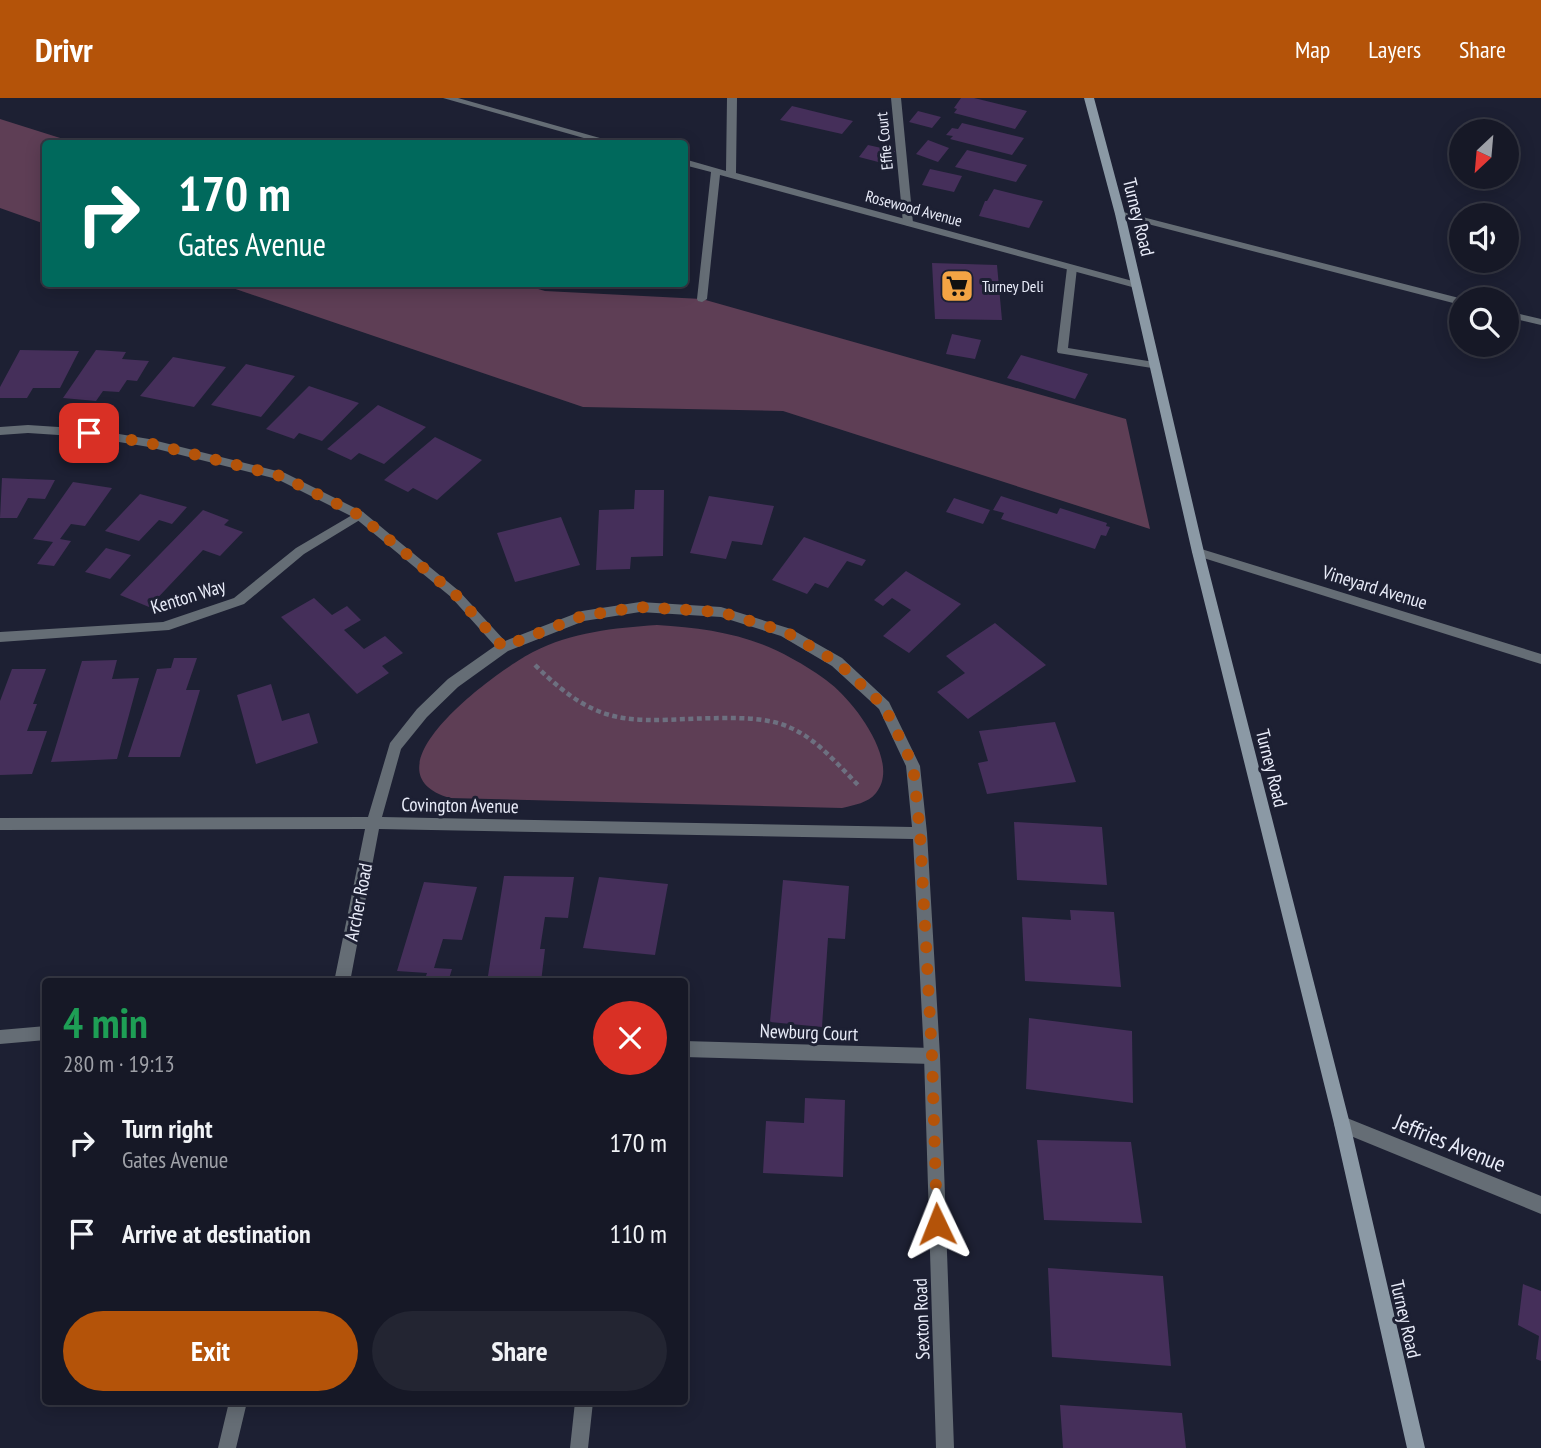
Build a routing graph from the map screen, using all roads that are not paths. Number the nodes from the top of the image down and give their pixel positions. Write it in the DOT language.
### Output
graph roads {
  1 [pos="448,98"];
  2 [pos="732,98"];
  3 [pos="896,98"];
  4 [pos="1089,98"];
  5 [pos="602,140"];
  6 [pos="688,163"];
  7 [pos="716,170"];
  8 [pos="731,174"];
  9 [pos="1120,214"];
  10 [pos="908,223"];
  11 [pos="1072,268"];
  12 [pos="1136,285"];
  13 [pos="702,299"];
  14 [pos="1449,299"];
  15 [pos="1519,317"];
  16 [pos="1541,322"];
  17 [pos="1154,366"];
  18 [pos="0,431"];
  19 [pos="359,515"];
  20 [pos="1198,552"];
  21 [pos="0,638"];
  22 [pos="503,647"];
  23 [pos="1541,659"];
  24 [pos="373,823"];
  25 [pos="0,824"];
  26 [pos="920,833"];
  27 [pos="343,978"];
  28 [pos="42,1033"];
  29 [pos="0,1037"];
  30 [pos="688,1049"];
  31 [pos="932,1056"];
  32 [pos="1342,1124"];
  33 [pos="1541,1205"];
  34 [pos="237,1405"];
  35 [pos="583,1405"];
  36 [pos="227,1448"];
  37 [pos="579,1448"];
  38 [pos="945,1448"];
  39 [pos="1416,1448"];
  1 -- 5 [label="street"];
  2 -- 8 [label="street"];
  3 -- 10 [label="street, Effie Court"];
  4 -- 9 [label="main road, Turney Road"];
  6 -- 7 [label="street, Rosewood Avenue"];
  7 -- 8 [label="street, Rosewood Avenue"];
  7 -- 13 [label="street"];
  8 -- 10 [label="street, Rosewood Avenue"];
  9 -- 12 [label="main road, Turney Road"];
  9 -- 14 [label="street"];
  10 -- 11 [label="street, Rosewood Avenue"];
  11 -- 12 [label="street, Rosewood Avenue"];
  11 -- 17 [label="street"];
  12 -- 17 [label="main road, Turney Road"];
  15 -- 16 [label="street"];
  17 -- 20 [label="main road, Turney Road"];
  18 -- 19 [label="street"];
  19 -- 21 [label="street, Kenton Way"];
  19 -- 22 [label="street"];
  20 -- 23 [label="street, Vineyard Avenue"];
  20 -- 32 [label="main road, Turney Road"];
  22 -- 24 [label="street, Sexton Road"];
  22 -- 26 [label="street, Sexton Road"];
  24 -- 25 [label="street, Covington Avenue"];
  24 -- 26 [label="street, Covington Avenue"];
  24 -- 27 [label="street, Archer Road"];
  26 -- 31 [label="street, Sexton Road"];
  28 -- 29 [label="street"];
  30 -- 31 [label="street, Newburg Court"];
  31 -- 38 [label="street, Sexton Road"];
  32 -- 33 [label="street, Jeffries Avenue"];
  32 -- 39 [label="main road, Turney Road"];
  34 -- 36 [label="street"];
  35 -- 37 [label="street"];
}
